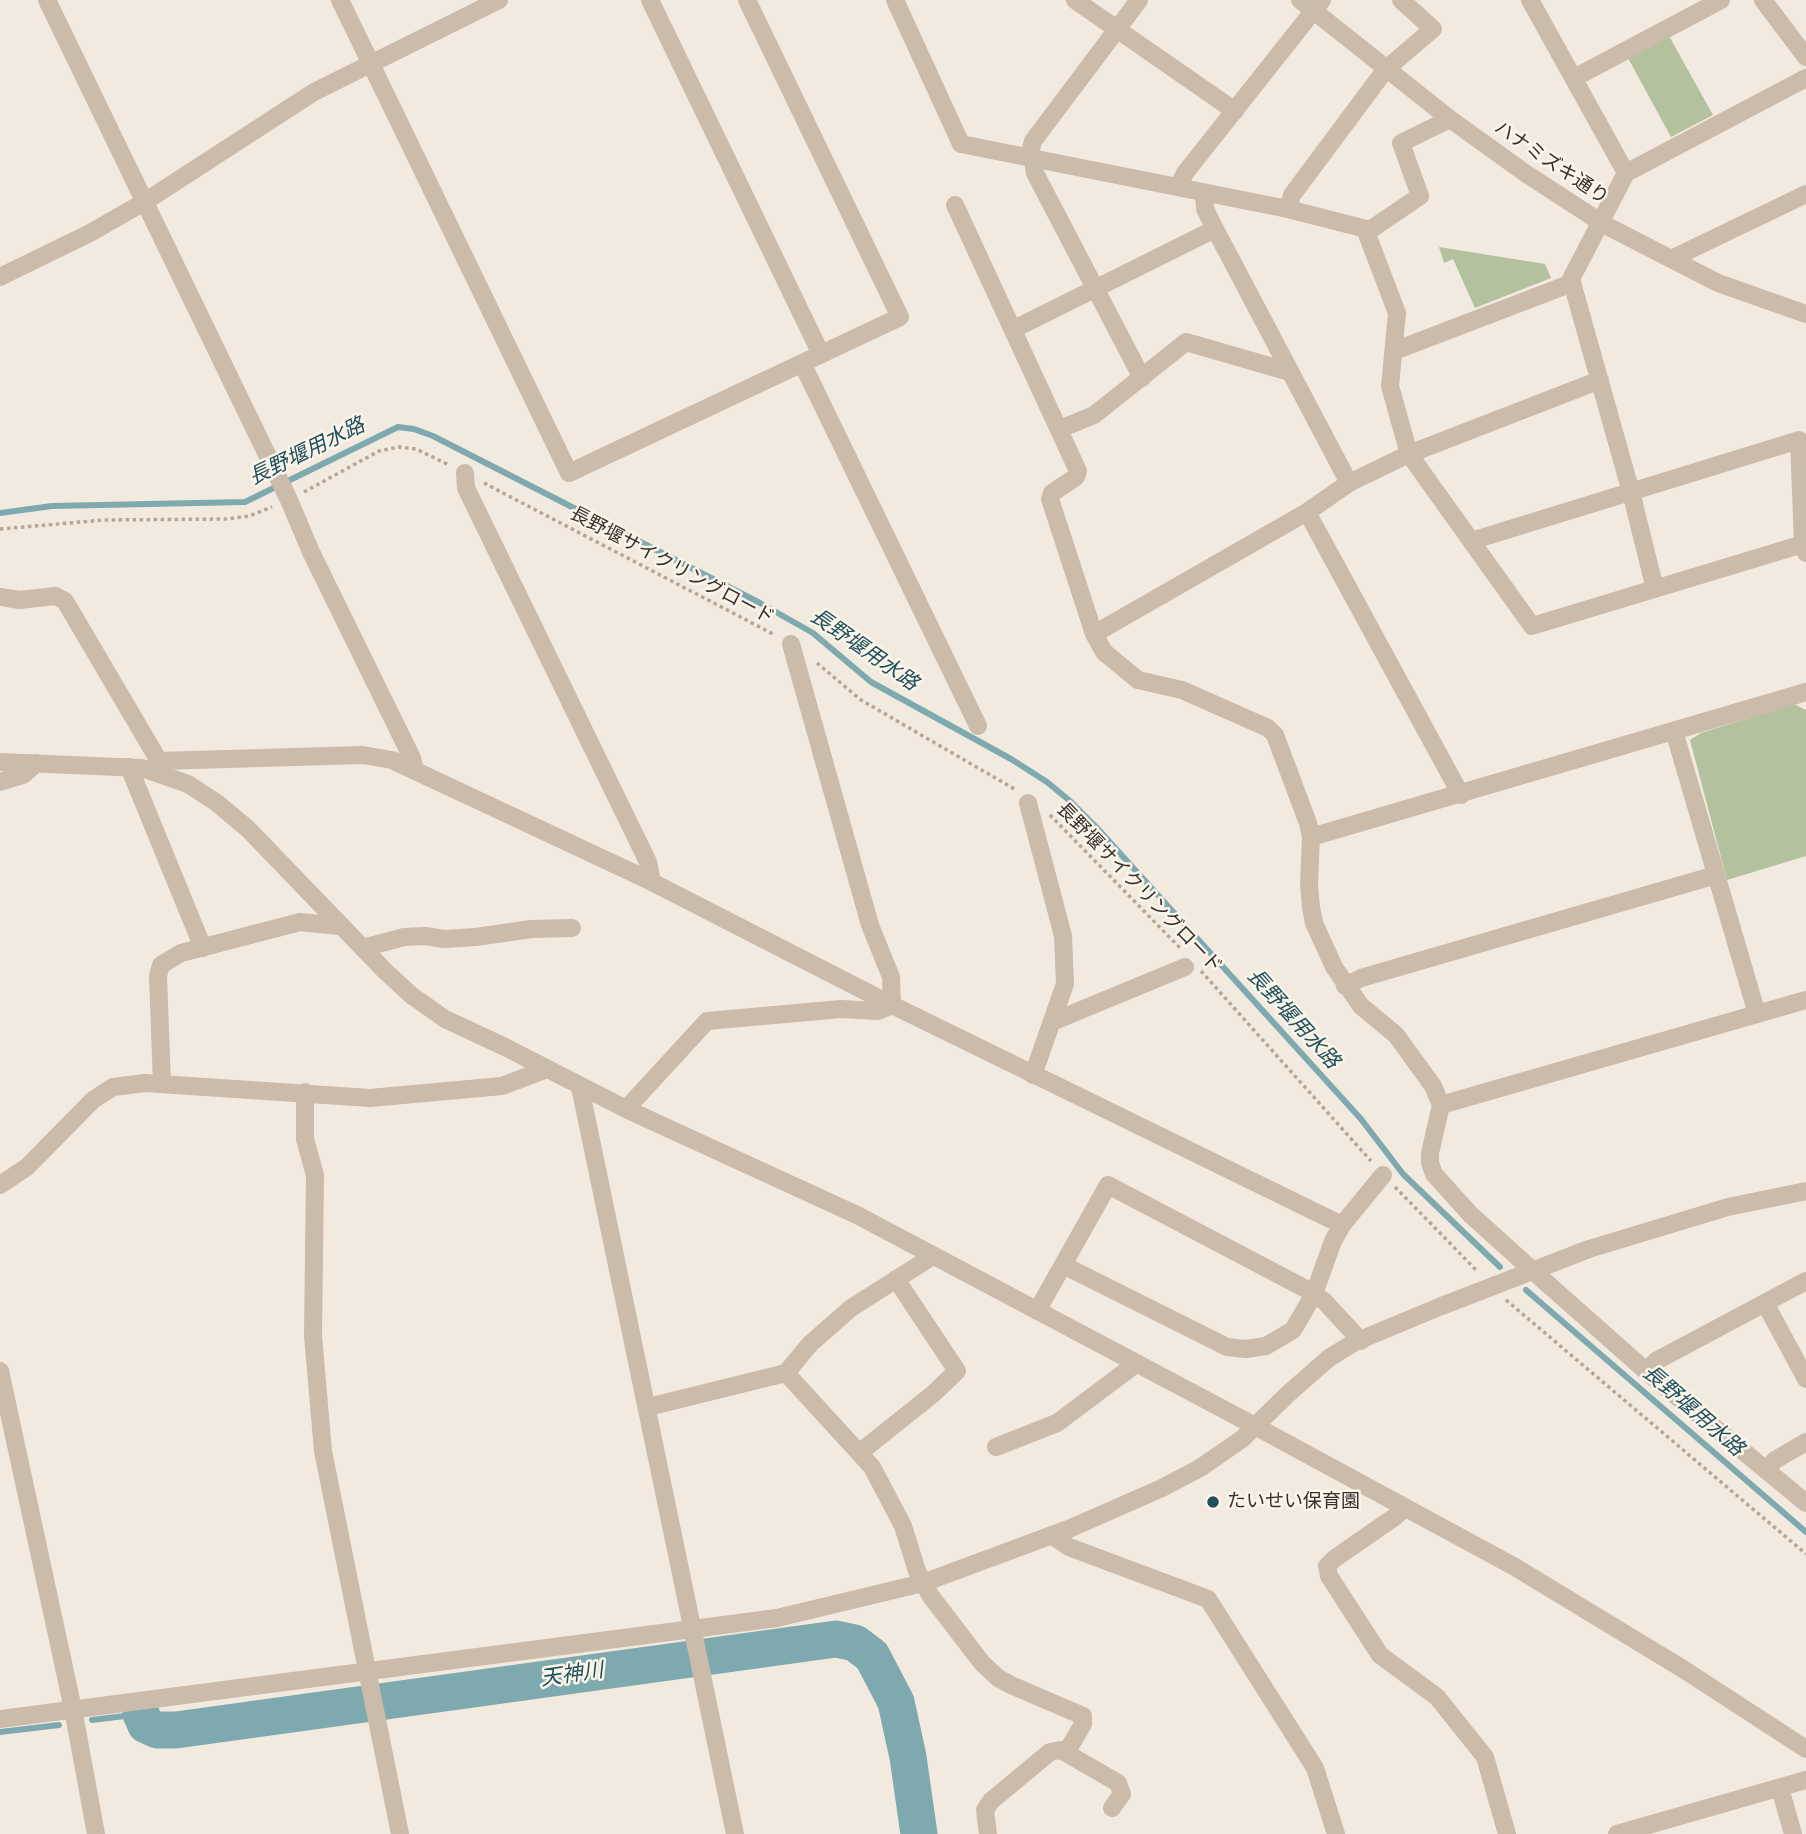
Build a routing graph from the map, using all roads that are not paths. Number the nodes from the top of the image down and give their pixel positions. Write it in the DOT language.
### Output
graph roads {
  1 [pos="47,0"];
  2 [pos="340,0"];
  3 [pos="499,0"];
  4 [pos="650,0"];
  5 [pos="747,0"];
  6 [pos="895,0"];
  7 [pos="1075,0"];
  8 [pos="1139,0"];
  9 [pos="1401,0"];
  10 [pos="1530,0"];
  11 [pos="1721,0"];
  12 [pos="1763,0"];
  13 [pos="1312,3"];
  14 [pos="1117,30"];
  15 [pos="1799,35"];
  16 [pos="1806,57"];
  17 [pos="370,63"];
  18 [pos="1386,69"];
  19 [pos="1574,78"];
  20 [pos="1806,78"];
  21 [pos="1235,111"];
  22 [pos="1450,119"];
  23 [pos="1031,159"];
  24 [pos="1626,173"];
  25 [pos="1178,187"];
  26 [pos="1204,193"];
  27 [pos="1806,194"];
  28 [pos="146,201"];
  29 [pos="955,205"];
  30 [pos="1288,209"];
  31 [pos="1600,222"];
  32 [pos="1215,229"];
  33 [pos="1365,229"];
  34 [pos="1671,259"];
  35 [pos="0,277"];
  36 [pos="1572,283"];
  37 [pos="1096,289"];
  38 [pos="1806,314"];
  39 [pos="1014,329"];
  40 [pos="1394,351"];
  41 [pos="821,354"];
  42 [pos="802,363"];
  43 [pos="1290,372"];
  44 [pos="1142,377"];
  45 [pos="1600,380"];
  46 [pos="1059,429"];
  47 [pos="1409,454"];
  48 [pos="465,473"];
  49 [pos="1349,483"];
  50 [pos="1631,492"];
  51 [pos="1307,512"];
  52 [pos="1471,541"];
  53 [pos="1805,547"];
  54 [pos="1655,589"];
  55 [pos="0,597"];
  56 [pos="1094,634"];
  57 [pos="791,645"];
  58 [pos="1806,692"];
  59 [pos="978,726"];
  60 [pos="1674,731"];
  61 [pos="0,762"];
  62 [pos="37,763"];
  63 [pos="157,766"];
  64 [pos="129,767"];
  65 [pos="415,771"];
  66 [pos="0,782"];
  67 [pos="1461,795"];
  68 [pos="1024,798"];
  69 [pos="1311,837"];
  70 [pos="1716,875"];
  71 [pos="648,880"];
  72 [pos="339,926"];
  73 [pos="572,928"];
  74 [pos="203,948"];
  75 [pos="363,948"];
  76 [pos="1188,961"];
  77 [pos="1345,986"];
  78 [pos="1806,1000"];
  79 [pos="892,1005"];
  80 [pos="1757,1014"];
  81 [pos="1052,1022"];
  82 [pos="547,1069"];
  83 [pos="1033,1074"];
  84 [pos="162,1084"];
  85 [pos="580,1087"];
  86 [pos="305,1092"];
  87 [pos="1441,1105"];
  88 [pos="626,1109"];
  89 [pos="1383,1175"];
  90 [pos="0,1185"];
  91 [pos="1806,1191"];
  92 [pos="1342,1225"];
  93 [pos="933,1256"];
  94 [pos="1063,1265"];
  95 [pos="1532,1270"];
  96 [pos="896,1279"];
  97 [pos="1806,1281"];
  98 [pos="1314,1294"];
  99 [pos="1765,1303"];
  100 [pos="1037,1311"];
  101 [pos="1361,1341"];
  102 [pos="1137,1363"];
  103 [pos="0,1371"];
  104 [pos="1646,1371"];
  105 [pos="786,1373"];
  106 [pos="1806,1379"];
  107 [pos="648,1407"];
  108 [pos="1255,1426"];
  109 [pos="1806,1442"];
  110 [pos="996,1447"];
  111 [pos="859,1453"];
  112 [pos="1766,1470"];
  113 [pos="1806,1503"];
  114 [pos="1405,1507"];
  115 [pos="1053,1536"];
  116 [pos="923,1583"];
  117 [pos="695,1634"];
  118 [pos="368,1679"];
  119 [pos="73,1709"];
  120 [pos="0,1719"];
  121 [pos="1806,1749"];
  122 [pos="1066,1753"];
  123 [pos="1806,1780"];
  124 [pos="1780,1788"];
  125 [pos="1112,1808"];
  126 [pos="1648,1830"];
  127 [pos="96,1834"];
  128 [pos="400,1834"];
  129 [pos="735,1834"];
  130 [pos="988,1834"];
  131 [pos="1335,1834"];
  132 [pos="1507,1834"];
  133 [pos="1617,1834"];
  134 [pos="1793,1834"];
  1 -- 28 [label="street"];
  2 -- 17 [label="street"];
  3 -- 17 [label="street"];
  4 -- 41 [label="street"];
  5 -- 41 [label="street"];
  6 -- 23 [label="street"];
  7 -- 14 [label="street"];
  8 -- 14 [label="street"];
  9 -- 18 [label="street"];
  10 -- 19 [label="street"];
  11 -- 19 [label="street"];
  12 -- 15 [label="street"];
  13 -- 18 [label="street, ハナミズキ通り"];
  13 -- 21 [label="street"];
  14 -- 21 [label="street"];
  14 -- 23 [label="street"];
  15 -- 16 [label="street"];
  17 -- 28 [label="street"];
  17 -- 42 [label="street"];
  18 -- 22 [label="street, ハナミズキ通り"];
  18 -- 30 [label="street"];
  19 -- 24 [label="street"];
  20 -- 24 [label="street"];
  21 -- 25 [label="street"];
  22 -- 31 [label="street, ハナミズキ通り"];
  22 -- 33 [label="street"];
  23 -- 25 [label="street"];
  23 -- 37 [label="street"];
  24 -- 31 [label="street"];
  25 -- 26 [label="street"];
  26 -- 30 [label="street"];
  26 -- 32 [label="street"];
  27 -- 34 [label="street"];
  28 -- 35 [label="street"];
  28 -- 65 [label="street"];
  29 -- 39 [label="street"];
  30 -- 33 [label="street"];
  31 -- 34 [label="street, ハナミズキ通り"];
  31 -- 36 [label="street"];
  32 -- 37 [label="street"];
  32 -- 43 [label="street"];
  33 -- 40 [label="street"];
  34 -- 38 [label="street, ハナミズキ通り"];
  36 -- 40 [label="street"];
  36 -- 45 [label="street"];
  37 -- 39 [label="street"];
  37 -- 44 [label="street"];
  39 -- 46 [label="street"];
  40 -- 47 [label="street"];
  41 -- 42 [label="street"];
  42 -- 59 [label="street"];
  43 -- 44 [label="street"];
  43 -- 49 [label="street"];
  44 -- 46 [label="street"];
  45 -- 47 [label="street"];
  45 -- 50 [label="street"];
  46 -- 56 [label="street"];
  47 -- 49 [label="street"];
  47 -- 52 [label="street"];
  48 -- 71 [label="street"];
  49 -- 51 [label="street"];
  50 -- 52 [label="street"];
  50 -- 53 [label="street"];
  50 -- 54 [label="street"];
  51 -- 56 [label="street"];
  51 -- 67 [label="street"];
  52 -- 54 [label="street"];
  53 -- 54 [label="street"];
  55 -- 63 [label="street"];
  56 -- 69 [label="street"];
  57 -- 79 [label="street"];
  58 -- 60 [label="street"];
  60 -- 67 [label="street"];
  60 -- 70 [label="street"];
  61 -- 62 [label="street"];
  62 -- 64 [label="street"];
  62 -- 66 [label="street"];
  63 -- 64 [label="street"];
  63 -- 65 [label="street"];
  63 -- 72 [label="street"];
  64 -- 74 [label="street"];
  65 -- 71 [label="street"];
  67 -- 69 [label="street"];
  68 -- 81 [label="street"];
  69 -- 77 [label="street"];
  70 -- 77 [label="street"];
  70 -- 80 [label="street"];
  71 -- 79 [label="street"];
  72 -- 74 [label="street"];
  72 -- 75 [label="street"];
  73 -- 75 [label="street"];
  74 -- 84 [label="street"];
  75 -- 82 [label="street"];
  76 -- 81 [label="street"];
  77 -- 87 [label="street"];
  78 -- 80 [label="street"];
  79 -- 83 [label="street"];
  79 -- 88 [label="street"];
  80 -- 87 [label="street"];
  81 -- 83 [label="street"];
  82 -- 85 [label="street"];
  82 -- 86 [label="street"];
  83 -- 92 [label="street"];
  84 -- 86 [label="street"];
  84 -- 90 [label="street"];
  85 -- 88 [label="street"];
  85 -- 107 [label="street"];
  86 -- 118 [label="street"];
  87 -- 95 [label="street"];
  88 -- 93 [label="street"];
  89 -- 92 [label="street"];
  91 -- 95 [label="street"];
  92 -- 98 [label="street"];
  93 -- 96 [label="street"];
  93 -- 100 [label="street"];
  94 -- 98 [label="street"];
  94 -- 98 [label="street"];
  94 -- 100 [label="street"];
  95 -- 101 [label="street"];
  95 -- 104 [label="street"];
  96 -- 105 [label="street"];
  96 -- 111 [label="street"];
  97 -- 99 [label="street"];
  98 -- 101 [label="street"];
  99 -- 104 [label="street"];
  99 -- 106 [label="street"];
  100 -- 102 [label="street"];
  101 -- 108 [label="street"];
  102 -- 108 [label="street"];
  102 -- 110 [label="street"];
  103 -- 119 [label="street"];
  104 -- 112 [label="street"];
  105 -- 107 [label="street"];
  105 -- 111 [label="street"];
  107 -- 117 [label="street"];
  108 -- 114 [label="street"];
  108 -- 115 [label="street"];
  109 -- 112 [label="street"];
  111 -- 116 [label="street"];
  112 -- 113 [label="street"];
  114 -- 121 [label="street"];
  114 -- 132 [label="street"];
  115 -- 116 [label="street"];
  115 -- 131 [label="street"];
  116 -- 117 [label="street"];
  116 -- 122 [label="street"];
  117 -- 118 [label="street"];
  117 -- 129 [label="street"];
  118 -- 119 [label="street"];
  118 -- 128 [label="street"];
  119 -- 120 [label="street"];
  119 -- 127 [label="street"];
  122 -- 125 [label="street"];
  122 -- 130 [label="street"];
  123 -- 124 [label="street"];
  124 -- 126 [label="street"];
  124 -- 134 [label="street"];
  126 -- 133 [label="street"];
}
